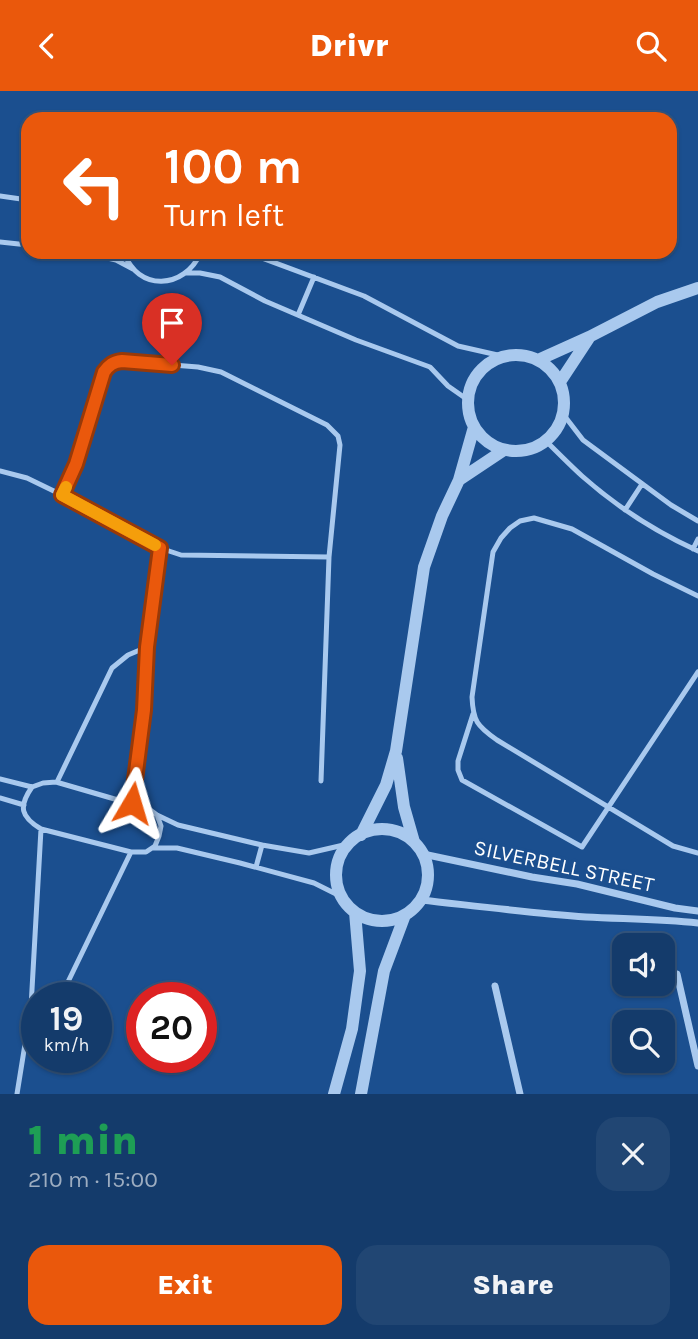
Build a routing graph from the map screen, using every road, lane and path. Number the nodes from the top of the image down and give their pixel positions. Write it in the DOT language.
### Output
graph roads {
  1 [pos="0,196"];
  2 [pos="21,199"];
  3 [pos="0,242"];
  4 [pos="21,244"];
  5 [pos="112,259"];
  6 [pos="127,259"];
  7 [pos="198,259"];
  8 [pos="265,259"];
  9 [pos="135,271"];
  10 [pos="187,273"];
  11 [pos="314,277"];
  12 [pos="698,288"];
  13 [pos="298,315"];
  14 [pos="589,337"];
  15 [pos="502,356"];
  16 [pos="538,359"];
  17 [pos="560,382"];
  18 [pos="468,400"];
  19 [pos="563,414"];
  20 [pos="474,427"];
  21 [pos="546,441"];
  22 [pos="503,450"];
  23 [pos="2,472"];
  24 [pos="459,480"];
  25 [pos="0,481"];
  26 [pos="642,484"];
  27 [pos="62,495"];
  28 [pos="625,510"];
  29 [pos="698,521"];
  30 [pos="698,538"];
  31 [pos="160,548"];
  32 [pos="696,550"];
  33 [pos="329,557"];
  34 [pos="698,596"];
  35 [pos="147,647"];
  36 [pos="698,672"];
  37 [pos="473,714"];
  38 [pos="396,751"];
  39 [pos="0,779"];
  40 [pos="321,781"];
  41 [pos="57,782"];
  42 [pos="32,787"];
  43 [pos="0,798"];
  44 [pos="132,803"];
  45 [pos="24,805"];
  46 [pos="610,807"];
  47 [pos="157,815"];
  48 [pos="41,829"];
  49 [pos="361,835"];
  50 [pos="414,842"];
  51 [pos="348,844"];
  52 [pos="262,845"];
  53 [pos="151,848"];
  54 [pos="131,852"];
  55 [pos="698,853"];
  56 [pos="423,854"];
  57 [pos="256,867"];
  58 [pos="342,897"];
  59 [pos="421,900"];
  60 [pos="698,911"];
  61 [pos="355,912"];
  62 [pos="405,915"];
  63 [pos="698,923"];
  64 [pos="677,974"];
  65 [pos="33,982"];
  66 [pos="68,982"];
  67 [pos="495,986"];
  68 [pos="698,1066"];
  69 [pos="21,1073"];
  70 [pos="17,1094"];
  71 [pos="334,1094"];
  72 [pos="362,1094"];
  73 [pos="520,1094"];
  1 -- 2 [label="lane"];
  3 -- 4 [label="lane"];
  5 -- 9 [label="lane"];
  6 -- 9 [label="lane"];
  7 -- 10 [label="lane"];
  8 -- 11 [label="lane"];
  9 -- 10 [label="lane"];
  10 -- 13 [label="lane"];
  11 -- 13 [label="lane"];
  11 -- 15 [label="lane"];
  12 -- 14 [label="street"];
  13 -- 18 [label="lane"];
  14 -- 16 [label="street"];
  14 -- 17 [label="street"];
  15 -- 16 [label="street"];
  15 -- 18 [label="street"];
  16 -- 17 [label="street"];
  17 -- 19 [label="street"];
  18 -- 20 [label="street"];
  19 -- 21 [label="street"];
  19 -- 26 [label="lane"];
  20 -- 22 [label="street"];
  20 -- 24 [label="street"];
  21 -- 22 [label="street"];
  21 -- 28 [label="lane"];
  22 -- 24 [label="street"];
  23 -- 25 [label="lane"];
  23 -- 27 [label="lane"];
  24 -- 38 [label="street"];
  26 -- 28 [label="lane"];
  26 -- 29 [label="lane"];
  27 -- 31 [label="lane"];
  27 -- 33 [label="lane"];
  28 -- 32 [label="lane"];
  30 -- 32 [label="lane"];
  31 -- 33 [label="lane"];
  31 -- 35 [label="lane"];
  33 -- 40 [label="lane"];
  34 -- 37 [label="lane"];
  35 -- 41 [label="lane"];
  35 -- 44 [label="lane"];
  36 -- 46 [label="lane"];
  37 -- 46 [label="lane"];
  37 -- 46 [label="lane"];
  38 -- 49 [label="street"];
  38 -- 50 [label="street"];
  39 -- 42 [label="lane"];
  41 -- 42 [label="lane"];
  41 -- 44 [label="lane"];
  42 -- 45 [label="lane"];
  43 -- 45 [label="lane"];
  44 -- 47 [label="lane"];
  45 -- 48 [label="lane"];
  46 -- 55 [label="lane"];
  47 -- 52 [label="lane"];
  47 -- 53 [label="lane"];
  48 -- 54 [label="lane"];
  48 -- 65 [label="lane"];
  49 -- 50 [label="street"];
  49 -- 51 [label="street"];
  50 -- 56 [label="street"];
  51 -- 52 [label="lane"];
  51 -- 58 [label="street"];
  52 -- 57 [label="lane"];
  53 -- 54 [label="lane"];
  53 -- 57 [label="lane"];
  54 -- 66 [label="lane"];
  56 -- 59 [label="street"];
  56 -- 60 [label="street, SILVERBELL STREET"];
  57 -- 58 [label="lane"];
  58 -- 61 [label="street"];
  59 -- 62 [label="street"];
  59 -- 63 [label="street, SILVERBELL STREET"];
  61 -- 62 [label="street"];
  61 -- 71 [label="street"];
  62 -- 72 [label="street"];
  64 -- 68 [label="street"];
  67 -- 73 [label="street"];
  69 -- 70 [label="lane"];
}
